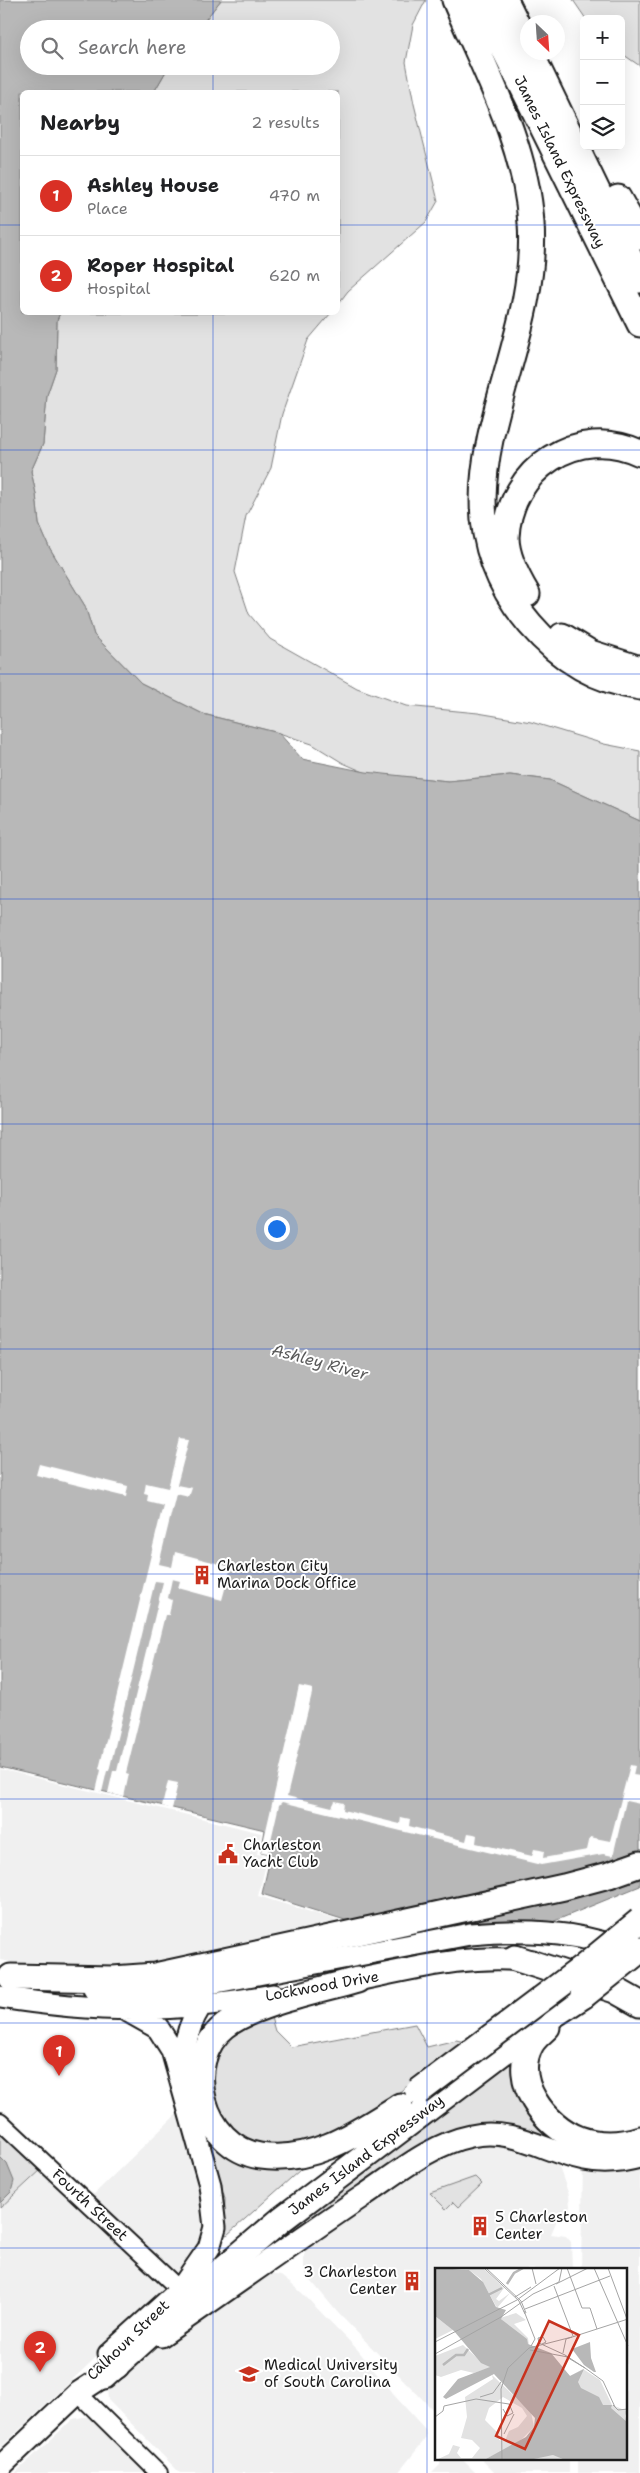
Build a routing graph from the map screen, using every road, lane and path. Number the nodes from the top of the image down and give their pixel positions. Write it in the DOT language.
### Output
graph roads {
  1 [pos="455,0"];
  2 [pos="480,0"];
  3 [pos="505,0"];
  4 [pos="520,31"];
  5 [pos="534,60"];
  6 [pos="535,60"];
  7 [pos="580,135"];
  8 [pos="588,150"];
  9 [pos="640,237"];
  10 [pos="640,280"];
  11 [pos="640,324"];
  12 [pos="640,453"];
  13 [pos="640,669"];
  14 [pos="640,687"];
  15 [pos="640,1864"];
  16 [pos="640,1921"];
  17 [pos="640,1950"];
  18 [pos="640,1955"];
  19 [pos="289,1958"];
  20 [pos="515,1958"];
  21 [pos="357,1980"];
  22 [pos="227,1981"];
  23 [pos="4,1983"];
  24 [pos="640,1992"];
  25 [pos="296,1994"];
  26 [pos="584,1995"];
  27 [pos="640,2004"];
  28 [pos="199,2007"];
  29 [pos="127,2010"];
  30 [pos="181,2078"];
  31 [pos="415,2102"];
  32 [pos="0,2121"];
  33 [pos="640,2138"];
  34 [pos="640,2157"];
  35 [pos="180,2290"];
  36 [pos="104,2376"];
  37 [pos="78,2393"];
  38 [pos="0,2467"];
  39 [pos="159,2473"];
  1 -- 14 [label="highway"];
  2 -- 11 [label="highway, James Island Expressway"];
  3 -- 4 [label="highway, James Island Expressway"];
  5 -- 10 [label="highway, James Island Expressway"];
  6 -- 7 [label="highway"];
  8 -- 9 [label="highway"];
  12 -- 13 [label="highway"];
  15 -- 19 [label="highway"];
  16 -- 31 [label="highway, James Island Expressway, bridge"];
  17 -- 26 [label="highway, James Island Expressway, bridge"];
  18 -- 19 [label="main road, Lockwood Drive, bridge"];
  19 -- 22 [label="main road, Lockwood Drive"];
  19 -- 23 [label="highway"];
  20 -- 21 [label="main road, Lockwood Drive"];
  20 -- 24 [label="main road, Lockwood Drive, bridge"];
  20 -- 27 [label="highway, bridge"];
  21 -- 25 [label="highway"];
  22 -- 23 [label="main road, Lockwood Drive"];
  22 -- 28 [label="main road"];
  23 -- 29 [label="main road, Lockwood Drive"];
  25 -- 28 [label="main road, Lockwood Drive"];
  25 -- 31 [label="highway"];
  26 -- 31 [label="highway, James Island Expressway"];
  26 -- 33 [label="highway"];
  28 -- 29 [label="main road, Lockwood Drive"];
  28 -- 30 [label="main road"];
  29 -- 30 [label="main road, Calhoun Street"];
  30 -- 35 [label="main road, Calhoun Street"];
  31 -- 35 [label="highway, James Island Expressway"];
  31 -- 36 [label="highway, James Island Expressway"];
  32 -- 35 [label="street, Fourth Street"];
  34 -- 36 [label="main road, Calhoun Street"];
  35 -- 37 [label="main road, Calhoun Street"];
  36 -- 37 [label="main road, Calhoun Street"];
  37 -- 38 [label="main road, Calhoun Street"];
  37 -- 39 [label="street"];
}
